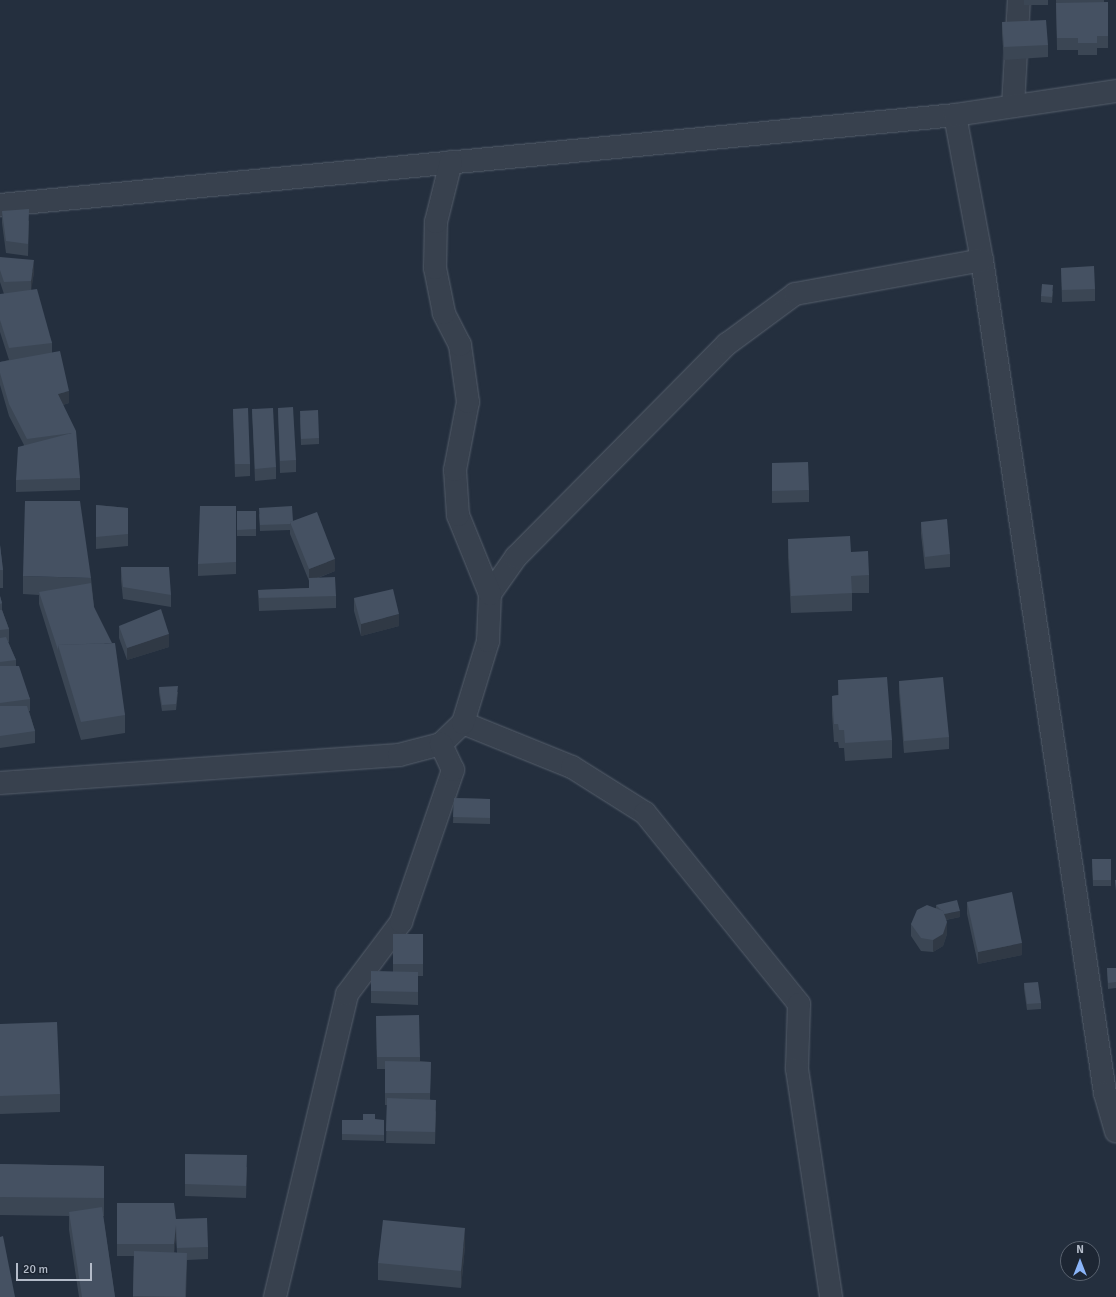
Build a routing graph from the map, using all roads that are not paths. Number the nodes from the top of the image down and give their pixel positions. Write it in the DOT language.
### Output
graph roads {
  1 [pos="1019,0"];
  2 [pos="1116,91"];
  3 [pos="1013,106"];
  4 [pos="955,115"];
  5 [pos="451,162"];
  6 [pos="0,205"];
  7 [pos="982,260"];
  8 [pos="490,594"];
  9 [pos="463,723"];
  10 [pos="441,744"];
  11 [pos="0,783"];
  12 [pos="1116,1131"];
  13 [pos="275,1297"];
  14 [pos="831,1297"];
  1 -- 3 [label="street"];
  2 -- 3 [label="street"];
  3 -- 4 [label="street"];
  4 -- 5 [label="street"];
  4 -- 7 [label="street"];
  5 -- 6 [label="street"];
  5 -- 8 [label="street"];
  7 -- 8 [label="street"];
  7 -- 12 [label="street"];
  8 -- 9 [label="street"];
  9 -- 10 [label="street"];
  9 -- 14 [label="street"];
  10 -- 11 [label="street"];
  10 -- 13 [label="street"];
}
